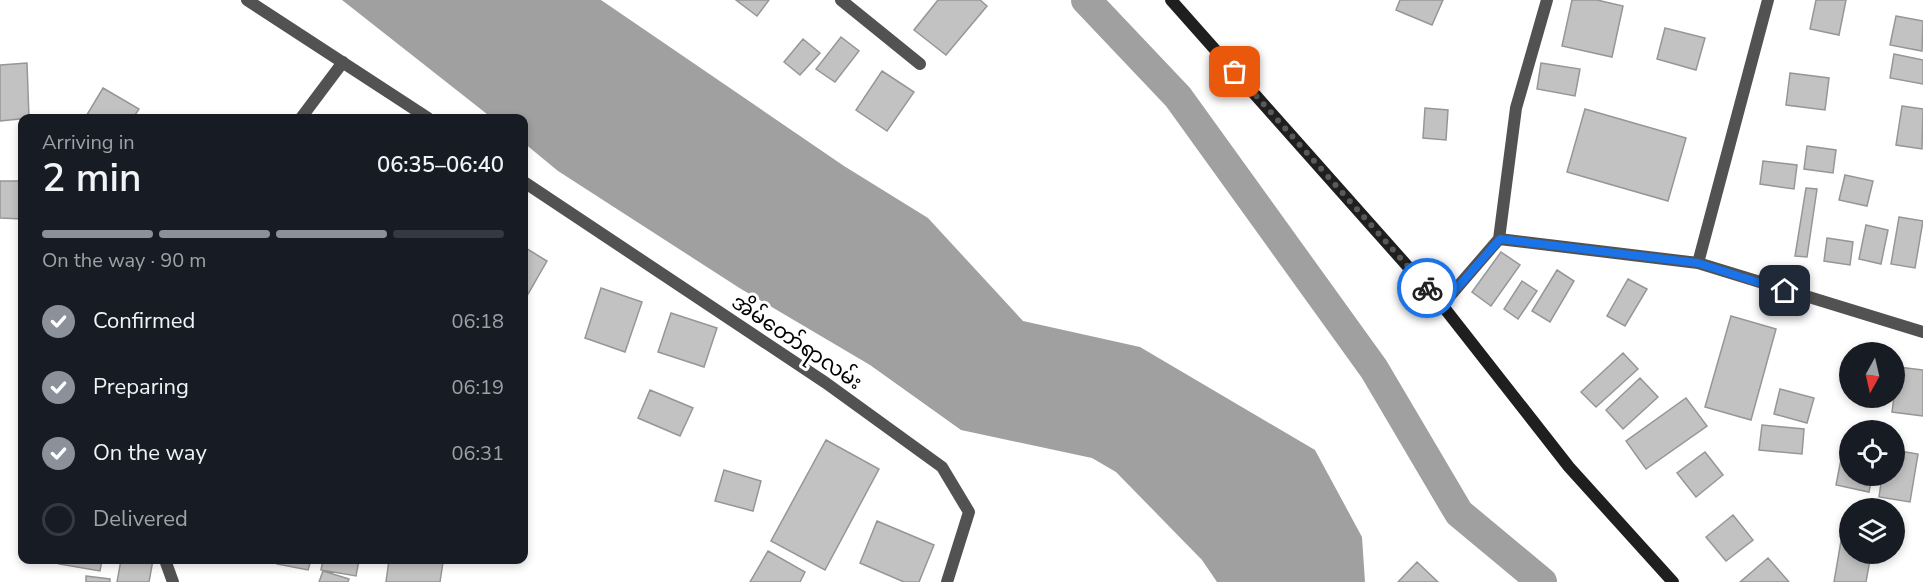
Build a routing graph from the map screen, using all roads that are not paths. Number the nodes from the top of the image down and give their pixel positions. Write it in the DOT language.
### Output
graph roads {
  1 [pos="247,0"];
  2 [pos="842,0"];
  3 [pos="1171,0"];
  4 [pos="1547,0"];
  5 [pos="1768,0"];
  6 [pos="343,62"];
  7 [pos="920,64"];
  8 [pos="304,114"];
  9 [pos="422,114"];
  10 [pos="528,185"];
  11 [pos="1500,239"];
  12 [pos="1698,263"];
  13 [pos="1442,305"];
  14 [pos="1923,332"];
  15 [pos="166,564"];
  16 [pos="173,582"];
  17 [pos="947,582"];
  18 [pos="1673,582"];
  1 -- 6 [label="street"];
  2 -- 7 [label="street"];
  3 -- 13 [label="street"];
  4 -- 11 [label="street"];
  5 -- 12 [label="street"];
  6 -- 8 [label="street"];
  6 -- 9 [label="street"];
  10 -- 17 [label="street, အိမ်တော်ရာလမ်း"];
  11 -- 12 [label="street"];
  11 -- 13 [label="street"];
  12 -- 14 [label="street"];
  13 -- 18 [label="street"];
  15 -- 16 [label="street"];
}
